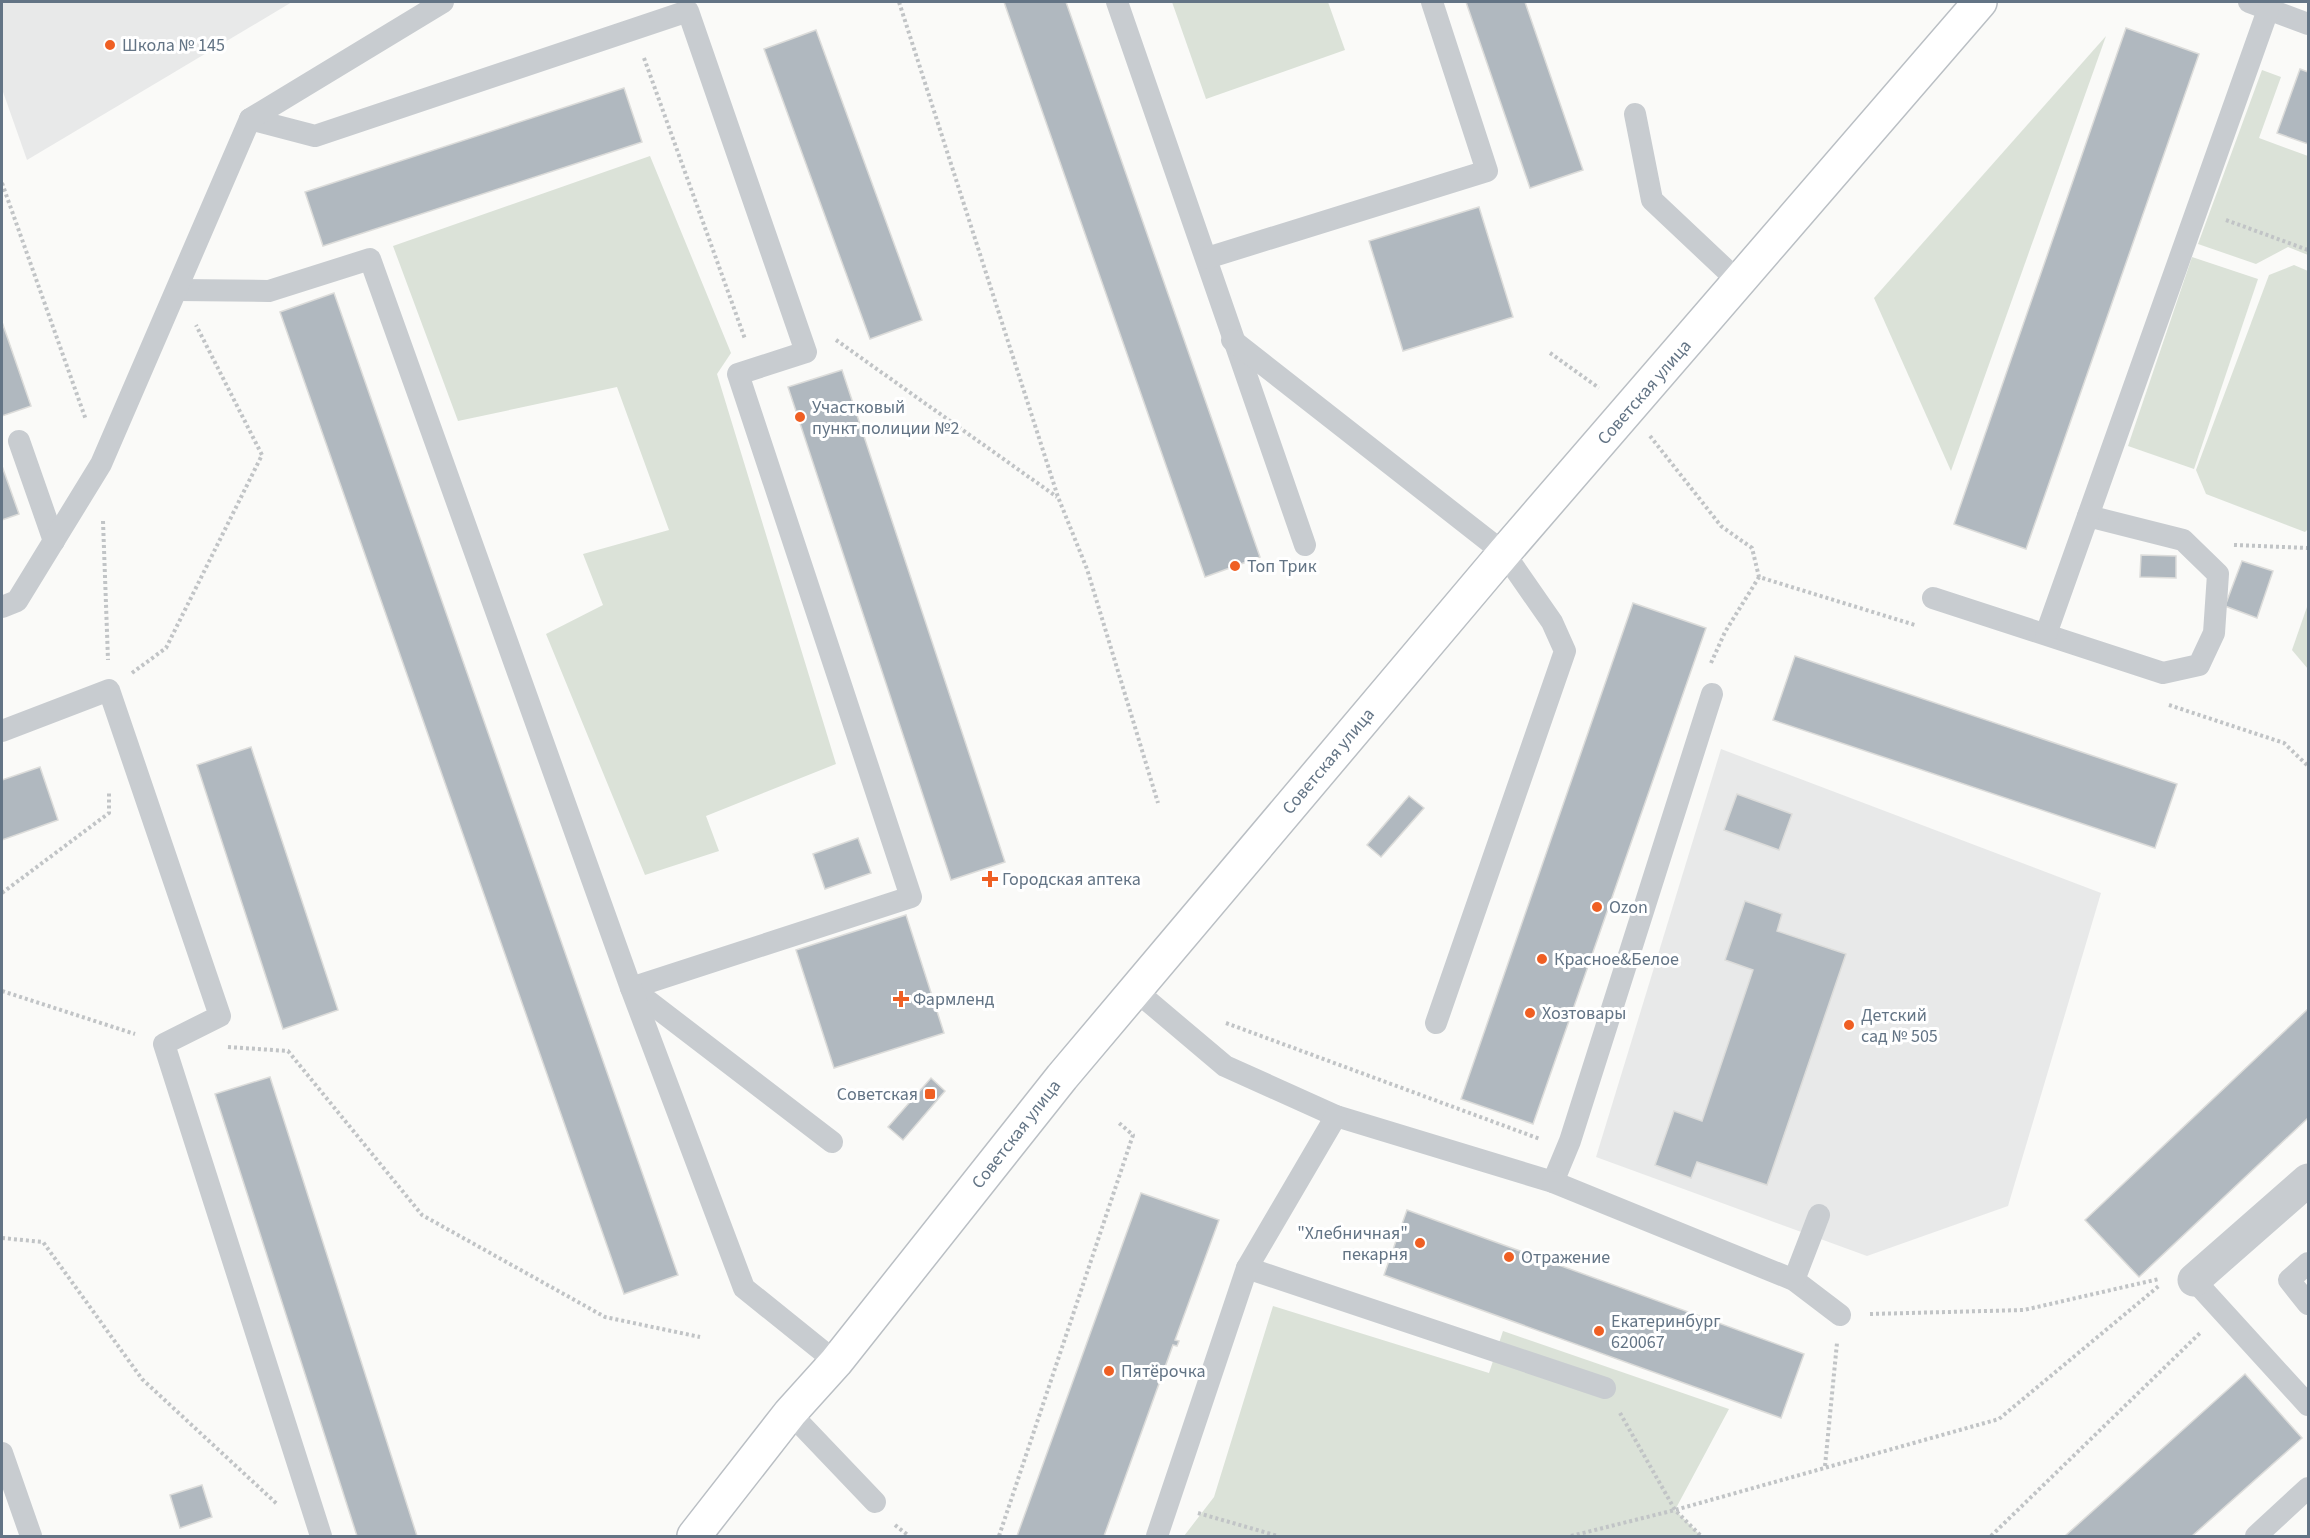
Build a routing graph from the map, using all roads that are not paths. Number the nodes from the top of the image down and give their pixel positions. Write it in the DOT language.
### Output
graph roads {
  1 [pos="443,2"];
  2 [pos="1117,2"];
  3 [pos="1432,2"];
  4 [pos="1980,2"];
  5 [pos="2259,6"];
  6 [pos="2308,24"];
  7 [pos="1635,114"];
  8 [pos="250,119"];
  9 [pos="1207,258"];
  10 [pos="1739,282"];
  11 [pos="178,290"];
  12 [pos="1232,340"];
  13 [pos="19,441"];
  14 [pos="2088,516"];
  15 [pos="54,541"];
  16 [pos="1305,546"];
  17 [pos="1504,553"];
  18 [pos="1933,598"];
  19 [pos="2,607"];
  20 [pos="2046,634"];
  21 [pos="1709,683"];
  22 [pos="2,731"];
  23 [pos="631,988"];
  24 [pos="1135,990"];
  25 [pos="1436,1023"];
  26 [pos="1336,1116"];
  27 [pos="832,1142"];
  28 [pos="2308,1180"];
  29 [pos="1553,1182"];
  30 [pos="1819,1215"];
  31 [pos="2308,1263"];
  32 [pos="1247,1268"];
  33 [pos="2182,1278"];
  34 [pos="1794,1280"];
  35 [pos="2308,1304"];
  36 [pos="1840,1315"];
  37 [pos="836,1362"];
  38 [pos="1605,1388"];
  39 [pos="2308,1405"];
  40 [pos="789,1413"];
  41 [pos="2,1453"];
  42 [pos="2308,1488"];
  43 [pos="874,1502"];
  44 [pos="31,1536"];
  45 [pos="321,1536"];
  46 [pos="694,1536"];
  47 [pos="1157,1536"];
  48 [pos="2256,1536"];
  1 -- 8 [label="lane"];
  2 -- 9 [label="lane"];
  3 -- 9 [label="lane"];
  4 -- 10 [label="main road, Советская улица"];
  5 -- 6 [label="lane"];
  5 -- 14 [label="lane"];
  7 -- 10 [label="lane"];
  8 -- 11 [label="lane"];
  8 -- 23 [label="lane"];
  9 -- 12 [label="lane"];
  10 -- 17 [label="main road, Советская улица"];
  11 -- 15 [label="lane"];
  11 -- 23 [label="lane"];
  12 -- 16 [label="lane"];
  12 -- 17 [label="lane"];
  13 -- 15 [label="lane"];
  14 -- 20 [label="lane"];
  14 -- 20 [label="lane"];
  15 -- 19 [label="lane"];
  17 -- 24 [label="main road, Советская улица"];
  17 -- 25 [label="lane"];
  18 -- 20 [label="lane"];
  21 -- 29 [label="lane"];
  22 -- 45 [label="lane"];
  23 -- 27 [label="lane"];
  23 -- 37 [label="lane"];
  24 -- 26 [label="lane"];
  24 -- 37 [label="main road, Советская улица"];
  26 -- 29 [label="lane"];
  26 -- 32 [label="lane"];
  28 -- 33 [label="street"];
  29 -- 34 [label="lane"];
  30 -- 34 [label="lane"];
  31 -- 35 [label="lane"];
  32 -- 38 [label="lane"];
  32 -- 47 [label="lane"];
  33 -- 39 [label="lane"];
  34 -- 36 [label="lane"];
  37 -- 40 [label="main road, Советская улица"];
  40 -- 43 [label="lane"];
  40 -- 46 [label="main road, Советская улица"];
  41 -- 44 [label="lane"];
  42 -- 48 [label="lane"];
}
